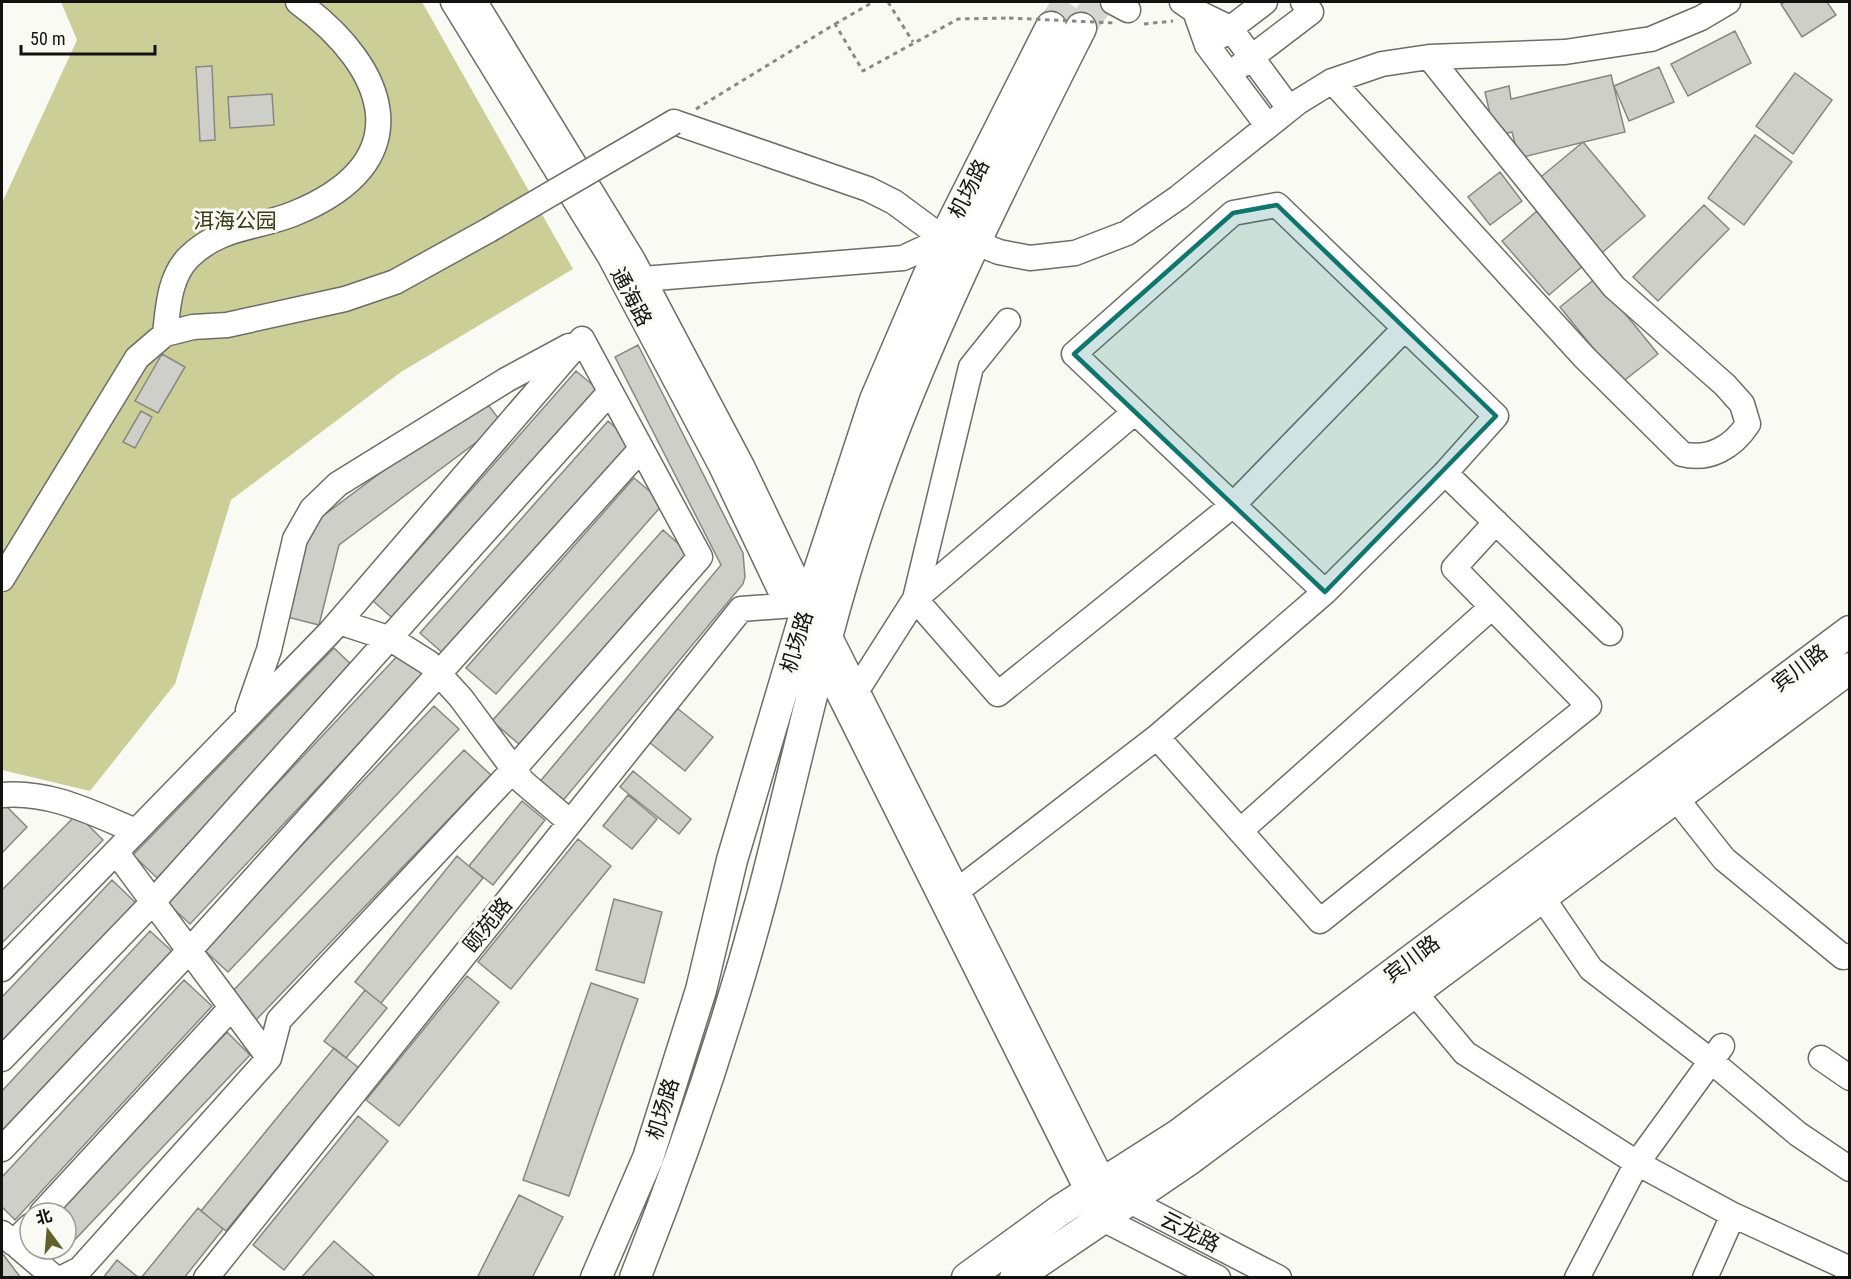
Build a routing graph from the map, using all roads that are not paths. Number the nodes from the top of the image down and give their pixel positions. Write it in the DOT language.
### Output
graph roads {
  1 [pos="298,2"];
  2 [pos="453,2"];
  3 [pos="475,2"];
  4 [pos="1264,2"];
  5 [pos="1303,2"];
  6 [pos="1728,2"];
  7 [pos="1188,6"];
  8 [pos="1051,27"];
  9 [pos="1081,28"];
  10 [pos="1230,28"];
  11 [pos="1207,45"];
  12 [pos="1252,57"];
  13 [pos="1429,57"];
  14 [pos="1229,74"];
  15 [pos="1332,81"];
  16 [pos="1289,108"];
  17 [pos="1267,125"];
  18 [pos="944,239"];
  19 [pos="974,242"];
  20 [pos="633,280"];
  21 [pos="1008,321"];
  22 [pos="1405,328"];
  23 [pos="165,334"];
  24 [pos="582,339"];
  25 [pos="610,392"];
  26 [pos="1135,412"];
  27 [pos="641,449"];
  28 [pos="1445,473"];
  29 [pos="1233,505"];
  30 [pos="1496,522"];
  31 [pos="2,579"];
  32 [pos="1325,592"];
  33 [pos="915,599"];
  34 [pos="798,605"];
  35 [pos="1492,607"];
  36 [pos="339,622"];
  37 [pos="1850,631"];
  38 [pos="1610,633"];
  39 [pos="388,638"];
  40 [pos="825,646"];
  41 [pos="1850,668"];
  42 [pos="441,674"];
  43 [pos="856,690"];
  44 [pos="246,717"];
  45 [pos="1157,737"];
  46 [pos="513,770"];
  47 [pos="2,795"];
  48 [pos="1675,797"];
  49 [pos="570,822"];
  50 [pos="136,831"];
  51 [pos="1240,831"];
  52 [pos="116,852"];
  53 [pos="957,891"];
  54 [pos="1542,897"];
  55 [pos="153,902"];
  56 [pos="189,951"];
  57 [pos="1850,956"];
  58 [pos="2,969"];
  59 [pos="1414,992"];
  60 [pos="231,1008"];
  61 [pos="1717,1054"];
  62 [pos="269,1058"];
  63 [pos="1821,1058"];
  64 [pos="2,1059"];
  65 [pos="1850,1078"];
  66 [pos="2,1149"];
  67 [pos="1636,1163"];
  68 [pos="1850,1169"];
  69 [pos="1097,1198"];
  70 [pos="1128,1200"];
  71 [pos="53,1201"];
  72 [pos="1733,1215"];
  73 [pos="8,1238"];
  74 [pos="1848,1265"];
  75 [pos="55,1278"];
  76 [pos="62,1278"];
  77 [pos="206,1278"];
  78 [pos="596,1278"];
  79 [pos="635,1278"];
  80 [pos="967,1278"];
  81 [pos="1015,1278"];
  82 [pos="1218,1278"];
  83 [pos="1279,1278"];
  84 [pos="1577,1278"];
  85 [pos="1705,1278"];
  1 -- 23 [label="street"];
  2 -- 20 [label="street, 通海路"];
  3 -- 20 [label="street, 通海路"];
  4 -- 10 [label="street"];
  5 -- 12 [label="street"];
  6 -- 13 [label="street"];
  7 -- 10 [label="street"];
  7 -- 11 [label="street"];
  8 -- 18 [label="main road, 机场路"];
  9 -- 19 [label="main road, 机场路"];
  10 -- 11 [label="street"];
  10 -- 12 [label="street"];
  11 -- 14 [label="street"];
  12 -- 14 [label="street"];
  12 -- 16 [label="street"];
  13 -- 15 [label="street"];
  13 -- 15 [label="street"];
  14 -- 17 [label="street"];
  15 -- 16 [label="street"];
  16 -- 17 [label="street"];
  17 -- 19 [label="street"];
  18 -- 19 [label="street"];
  18 -- 20 [label="street"];
  18 -- 23 [label="street, bridge"];
  18 -- 34 [label="main road, 机场路"];
  19 -- 40 [label="main road, 机场路"];
  20 -- 34 [label="street, 通海路"];
  21 -- 33 [label="street"];
  22 -- 26 [label="street"];
  22 -- 28 [label="street"];
  22 -- 29 [label="street"];
  23 -- 31 [label="street"];
  24 -- 25 [label="street"];
  24 -- 36 [label="street"];
  24 -- 44 [label="street"];
  25 -- 27 [label="street"];
  25 -- 39 [label="street"];
  26 -- 29 [label="street"];
  26 -- 33 [label="street"];
  27 -- 42 [label="street"];
  27 -- 46 [label="street"];
  28 -- 30 [label="street"];
  28 -- 32 [label="street"];
  29 -- 32 [label="street"];
  29 -- 33 [label="street"];
  30 -- 35 [label="street"];
  30 -- 38 [label="street"];
  32 -- 45 [label="street"];
  33 -- 43 [label="street"];
  34 -- 49 [label="street, 颐苑路"];
  34 -- 78 [label="main road, 机场路"];
  35 -- 51 [label="street"];
  35 -- 51 [label="street"];
  36 -- 39 [label="street"];
  36 -- 44 [label="street"];
  37 -- 69 [label="main road, 宾川路"];
  39 -- 42 [label="street"];
  39 -- 55 [label="street"];
  40 -- 43 [label="street"];
  40 -- 69 [label="street"];
  40 -- 79 [label="main road, 机场路"];
  41 -- 48 [label="main road, 宾川路"];
  42 -- 46 [label="street"];
  42 -- 56 [label="street"];
  43 -- 53 [label="street"];
  44 -- 50 [label="street"];
  45 -- 51 [label="street"];
  45 -- 53 [label="street"];
  46 -- 49 [label="street"];
  46 -- 62 [label="street"];
  47 -- 50 [label="street"];
  48 -- 54 [label="main road, 宾川路"];
  48 -- 57 [label="street"];
  49 -- 77 [label="street, 颐苑路"];
  50 -- 52 [label="street"];
  52 -- 55 [label="street"];
  52 -- 58 [label="street"];
  53 -- 69 [label="street"];
  54 -- 59 [label="main road, 宾川路"];
  54 -- 61 [label="street"];
  55 -- 56 [label="street"];
  55 -- 64 [label="street"];
  56 -- 60 [label="street"];
  56 -- 66 [label="street"];
  59 -- 67 [label="street"];
  59 -- 70 [label="main road, 宾川路"];
  60 -- 62 [label="street"];
  60 -- 71 [label="street"];
  61 -- 67 [label="street"];
  61 -- 68 [label="street"];
  62 -- 76 [label="street"];
  63 -- 65 [label="street"];
  67 -- 72 [label="street"];
  67 -- 84 [label="street"];
  69 -- 70 [label="main road, 宾川路"];
  69 -- 80 [label="main road, 宾川路"];
  69 -- 81 [label="main road, 宾川路"];
  69 -- 82 [label="street, 云龙路"];
  70 -- 83 [label="street, 云龙路"];
  72 -- 74 [label="street"];
  72 -- 85 [label="street"];
  73 -- 75 [label="street"];
}
